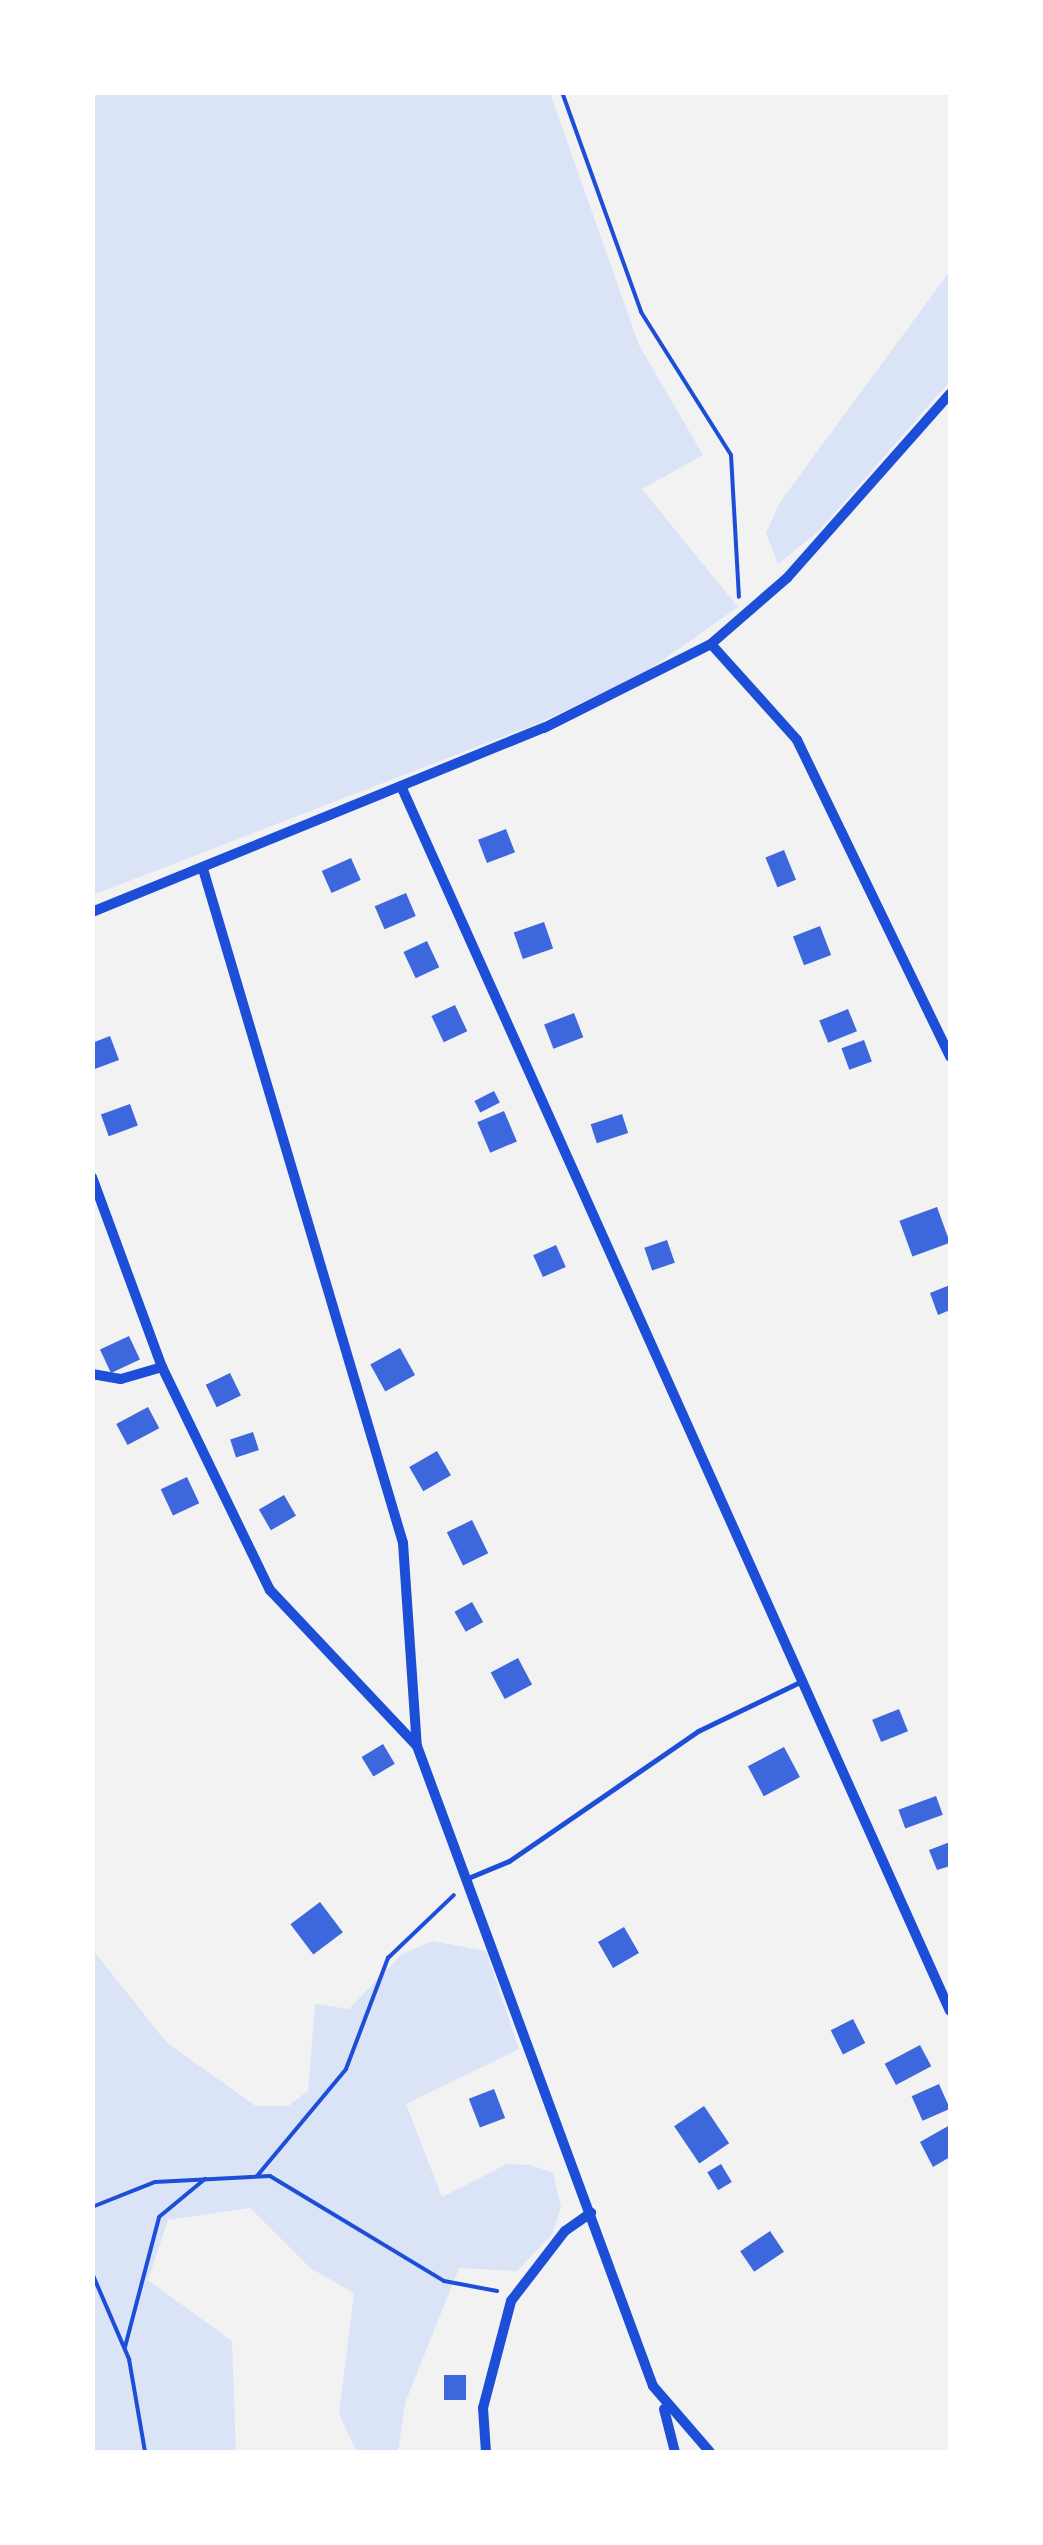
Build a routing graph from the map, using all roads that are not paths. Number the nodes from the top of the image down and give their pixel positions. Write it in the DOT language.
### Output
graph roads {
  1 [pos="950,394"];
  2 [pos="711,644"];
  3 [pos="401,786"];
  4 [pos="203,869"];
  5 [pos="92,912"];
  6 [pos="950,1056"];
  7 [pos="92,1177"];
  8 [pos="162,1367"];
  9 [pos="92,1374"];
  10 [pos="800,1682"];
  11 [pos="416,1746"];
  12 [pos="469,1880"];
  13 [pos="950,2011"];
  14 [pos="592,2212"];
  15 [pos="664,2408"];
  16 [pos="486,2452"];
  17 [pos="675,2452"];
  18 [pos="710,2452"];
  1 -- 2 [label="street"];
  2 -- 3 [label="street"];
  2 -- 6 [label="street"];
  3 -- 4 [label="street"];
  3 -- 10 [label="street"];
  4 -- 5 [label="street"];
  4 -- 11 [label="street"];
  7 -- 8 [label="street"];
  8 -- 9 [label="street"];
  8 -- 11 [label="street"];
  10 -- 12 [label="lane"];
  10 -- 13 [label="street"];
  11 -- 12 [label="street"];
  12 -- 14 [label="street"];
  14 -- 15 [label="street"];
  14 -- 16 [label="street"];
  15 -- 17 [label="street"];
  15 -- 18 [label="street"];
}
